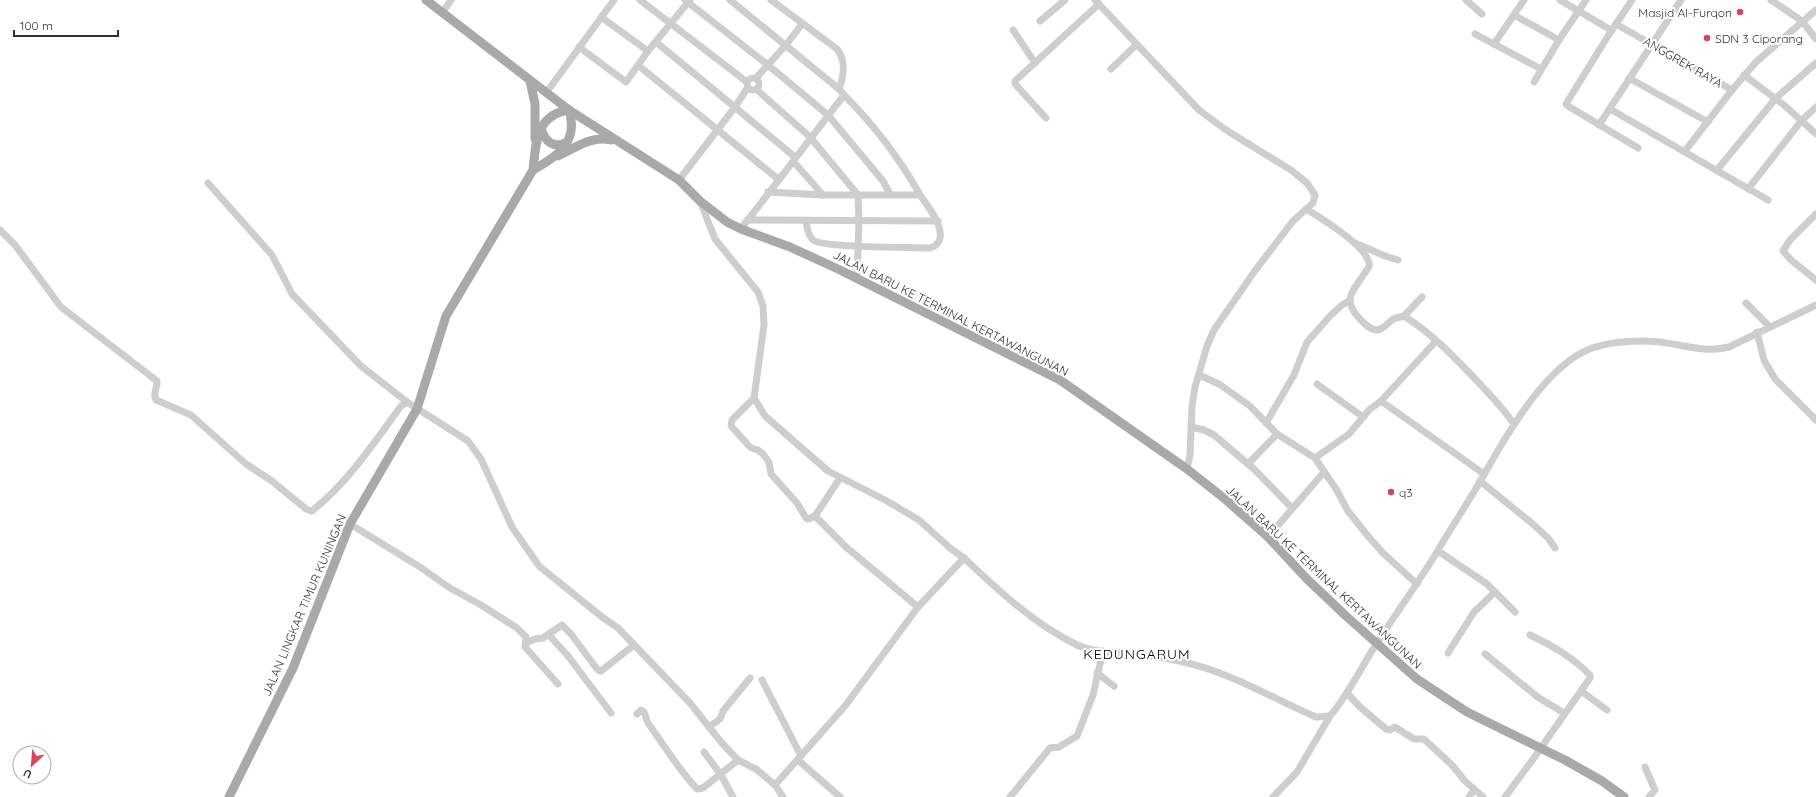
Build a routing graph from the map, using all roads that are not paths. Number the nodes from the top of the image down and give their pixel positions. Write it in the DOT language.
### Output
graph roads {
  1 [pos="426,0"];
  2 [pos="452,0"];
  3 [pos="614,0"];
  4 [pos="640,0"];
  5 [pos="730,0"];
  6 [pos="784,0"];
  7 [pos="1065,0"];
  8 [pos="1466,0"];
  9 [pos="1524,0"];
  10 [pos="1560,0"];
  11 [pos="1586,0"];
  12 [pos="1632,0"];
  13 [pos="1681,0"];
  14 [pos="1771,0"];
  15 [pos="688,1"];
  16 [pos="774,2"];
  17 [pos="1097,2"];
  18 [pos="1816,10"];
  19 [pos="442,12"];
  20 [pos="1579,12"];
  21 [pos="1482,14"];
  22 [pos="1514,15"];
  23 [pos="601,17"];
  24 [pos="1040,21"];
  25 [pos="1802,21"];
  26 [pos="670,23"];
  27 [pos="802,24"];
  28 [pos="1613,27"];
  29 [pos="1013,30"];
  30 [pos="1475,34"];
  31 [pos="1816,38"];
  32 [pos="1559,40"];
  33 [pos="656,42"];
  34 [pos="1494,44"];
  35 [pos="1651,44"];
  36 [pos="1136,45"];
  37 [pos="786,46"];
  38 [pos="580,47"];
  39 [pos="648,51"];
  40 [pos="1035,63"];
  41 [pos="1816,64"];
  42 [pos="768,65"];
  43 [pos="639,66"];
  44 [pos="1111,69"];
  45 [pos="1541,69"];
  46 [pos="1744,75"];
  47 [pos="756,78"];
  48 [pos="1629,78"];
  49 [pos="530,81"];
  50 [pos="1534,82"];
  51 [pos="748,85"];
  52 [pos="756,89"];
  53 [pos="839,89"];
  54 [pos="1732,90"];
  55 [pos="546,93"];
  56 [pos="844,95"];
  57 [pos="1776,98"];
  58 [pos="735,107"];
  59 [pos="1816,107"];
  60 [pos="1610,109"];
  61 [pos="569,110"];
  62 [pos="828,115"];
  63 [pos="1046,118"];
  64 [pos="1802,120"];
  65 [pos="1708,122"];
  66 [pos="1599,125"];
  67 [pos="542,128"];
  68 [pos="718,129"];
  69 [pos="1816,134"];
  70 [pos="810,137"];
  71 [pos="617,141"];
  72 [pos="566,143"];
  73 [pos="1638,148"];
  74 [pos="535,149"];
  75 [pos="1685,151"];
  76 [pos="552,159"];
  77 [pos="794,159"];
  78 [pos="534,170"];
  79 [pos="1717,170"];
  80 [pos="778,179"];
  81 [pos="679,180"];
  82 [pos="208,183"];
  83 [pos="1748,188"];
  84 [pos="768,192"];
  85 [pos="890,194"];
  86 [pos="823,195"];
  87 [pos="858,195"];
  88 [pos="920,195"];
  89 [pos="1768,200"];
  90 [pos="700,201"];
  91 [pos="1306,209"];
  92 [pos="1816,214"];
  93 [pos="747,220"];
  94 [pos="806,220"];
  95 [pos="859,221"];
  96 [pos="938,221"];
  97 [pos="740,229"];
  98 [pos="0,230"];
  99 [pos="1353,242"];
  100 [pos="857,246"];
  101 [pos="1398,260"];
  102 [pos="857,279"];
  103 [pos="1816,280"];
  104 [pos="1422,297"];
  105 [pos="1349,301"];
  106 [pos="1746,303"];
  107 [pos="1816,304"];
  108 [pos="1404,316"];
  109 [pos="1770,327"];
  110 [pos="1757,332"];
  111 [pos="1436,341"];
  112 [pos="1199,376"];
  113 [pos="1317,384"];
  114 [pos="754,398"];
  115 [pos="1381,401"];
  116 [pos="407,402"];
  117 [pos="417,409"];
  118 [pos="1363,417"];
  119 [pos="1816,420"];
  120 [pos="1266,423"];
  121 [pos="1514,424"];
  122 [pos="1191,427"];
  123 [pos="1277,434"];
  124 [pos="1315,458"];
  125 [pos="1248,464"];
  126 [pos="1187,469"];
  127 [pos="1324,472"];
  128 [pos="1484,474"];
  129 [pos="840,478"];
  130 [pos="1480,481"];
  131 [pos="1292,508"];
  132 [pos="815,516"];
  133 [pos="350,524"];
  134 [pos="1268,537"];
  135 [pos="1555,548"];
  136 [pos="1438,551"];
  137 [pos="964,558"];
  138 [pos="1417,584"];
  139 [pos="1495,592"];
  140 [pos="918,607"];
  141 [pos="1515,612"];
  142 [pos="548,635"];
  143 [pos="1530,635"];
  144 [pos="526,643"];
  145 [pos="1377,643"];
  146 [pos="634,645"];
  147 [pos="1103,651"];
  148 [pos="1448,653"];
  149 [pos="1485,654"];
  150 [pos="1097,673"];
  151 [pos="750,678"];
  152 [pos="762,680"];
  153 [pos="558,684"];
  154 [pos="1114,686"];
  155 [pos="1581,691"];
  156 [pos="1347,693"];
  157 [pos="1607,710"];
  158 [pos="1564,713"];
  159 [pos="611,714"];
  160 [pos="637,714"];
  161 [pos="1330,716"];
  162 [pos="709,727"];
  163 [pos="1541,749"];
  164 [pos="704,752"];
  165 [pos="799,758"];
  166 [pos="738,760"];
  167 [pos="1645,767"];
  168 [pos="721,775"];
  169 [pos="775,785"];
  170 [pos="1474,790"];
  171 [pos="229,797"];
  172 [pos="733,797"];
  173 [pos="782,797"];
  174 [pos="840,797"];
  175 [pos="1010,797"];
  176 [pos="1273,797"];
  177 [pos="1469,797"];
  178 [pos="1484,797"];
  179 [pos="1505,797"];
  180 [pos="1624,797"];
  181 [pos="1649,797"];
  1 -- 19 [label="main road, JALAN BARU KE TERMINAL KERTAWANGUNAN"];
  2 -- 19 [label="street"];
  3 -- 23 [label="street"];
  4 -- 26 [label="street"];
  5 -- 37 [label="street"];
  6 -- 16 [label="street"];
  7 -- 24 [label="street"];
  8 -- 21 [label="street"];
  9 -- 22 [label="street"];
  10 -- 20 [label="street, ANGGREK RAYA"];
  11 -- 20 [label="street"];
  12 -- 28 [label="street"];
  13 -- 35 [label="street"];
  14 -- 25 [label="street"];
  15 -- 26 [label="street"];
  15 -- 42 [label="street"];
  16 -- 27 [label="street"];
  17 -- 36 [label="street"];
  17 -- 40 [label="street"];
  18 -- 25 [label="street, ANGGREK RAYA"];
  19 -- 49 [label="main road, JALAN BARU KE TERMINAL KERTAWANGUNAN"];
  20 -- 28 [label="street, ANGGREK RAYA"];
  20 -- 32 [label="street"];
  22 -- 32 [label="street"];
  22 -- 34 [label="street"];
  23 -- 38 [label="street"];
  23 -- 39 [label="street"];
  25 -- 31 [label="street"];
  25 -- 46 [label="street, ANGGREK RAYA"];
  26 -- 33 [label="street"];
  26 -- 51 [label="street"];
  27 -- 37 [label="street"];
  27 -- 53 [label="street"];
  28 -- 35 [label="street, ANGGREK RAYA"];
  28 -- 66 [label="street"];
  29 -- 40 [label="street"];
  30 -- 34 [label="street"];
  32 -- 45 [label="street"];
  33 -- 39 [label="street"];
  33 -- 58 [label="street"];
  34 -- 45 [label="street"];
  35 -- 48 [label="street"];
  35 -- 54 [label="street, ANGGREK RAYA"];
  36 -- 44 [label="street"];
  36 -- 91 [label="street"];
  37 -- 42 [label="street"];
  37 -- 53 [label="street"];
  38 -- 43 [label="street"];
  38 -- 55 [label="street"];
  39 -- 43 [label="street"];
  40 -- 63 [label="street"];
  41 -- 57 [label="street"];
  42 -- 47 [label="street"];
  42 -- 62 [label="street"];
  43 -- 68 [label="street"];
  45 -- 50 [label="street"];
  46 -- 54 [label="street, ANGGREK RAYA"];
  46 -- 57 [label="street"];
  47 -- 51 [label="street"];
  47 -- 52 [label="street"];
  48 -- 60 [label="street"];
  48 -- 65 [label="street"];
  49 -- 55 [label="main road, JALAN BARU KE TERMINAL KERTAWANGUNAN"];
  49 -- 74 [label="main road"];
  51 -- 52 [label="street"];
  51 -- 58 [label="street"];
  52 -- 70 [label="street"];
  53 -- 56 [label="street"];
  54 -- 65 [label="street"];
  55 -- 61 [label="main road, JALAN BARU KE TERMINAL KERTAWANGUNAN"];
  56 -- 62 [label="street"];
  56 -- 88 [label="street"];
  57 -- 64 [label="street"];
  57 -- 79 [label="street"];
  58 -- 68 [label="street"];
  58 -- 77 [label="street"];
  59 -- 64 [label="street"];
  60 -- 66 [label="street"];
  60 -- 75 [label="street"];
  61 -- 67 [label="main road, JALAN LINGKAR TIMUR KUNINGAN"];
  61 -- 71 [label="main road, JALAN BARU KE TERMINAL KERTAWANGUNAN"];
  61 -- 72 [label="main road, JALAN LINGKAR TIMUR KUNINGAN"];
  62 -- 70 [label="street"];
  62 -- 85 [label="street"];
  64 -- 69 [label="street"];
  64 -- 83 [label="street"];
  65 -- 75 [label="street"];
  66 -- 73 [label="street"];
  67 -- 72 [label="main road"];
  67 -- 74 [label="main road, JALAN LINGKAR TIMUR KUNINGAN"];
  68 -- 80 [label="street"];
  68 -- 81 [label="street"];
  70 -- 77 [label="street"];
  70 -- 87 [label="street"];
  71 -- 76 [label="main road"];
  71 -- 81 [label="main road, JALAN BARU KE TERMINAL KERTAWANGUNAN"];
  72 -- 76 [label="main road, JALAN LINGKAR TIMUR KUNINGAN"];
  74 -- 78 [label="main road, JALAN LINGKAR TIMUR KUNINGAN"];
  75 -- 79 [label="street"];
  76 -- 78 [label="main road, JALAN LINGKAR TIMUR KUNINGAN"];
  77 -- 80 [label="street"];
  77 -- 86 [label="street"];
  78 -- 117 [label="main road, JALAN LINGKAR TIMUR KUNINGAN"];
  79 -- 83 [label="street"];
  80 -- 84 [label="street"];
  81 -- 90 [label="main road, JALAN BARU KE TERMINAL KERTAWANGUNAN"];
  82 -- 116 [label="street"];
  83 -- 89 [label="street"];
  84 -- 86 [label="street"];
  84 -- 93 [label="street"];
  85 -- 87 [label="street"];
  85 -- 88 [label="street"];
  86 -- 87 [label="street"];
  87 -- 95 [label="street"];
  88 -- 96 [label="street"];
  90 -- 97 [label="main road, JALAN BARU KE TERMINAL KERTAWANGUNAN"];
  90 -- 114 [label="street"];
  91 -- 99 [label="street"];
  91 -- 112 [label="street"];
  92 -- 103 [label="street"];
  93 -- 94 [label="street"];
  93 -- 97 [label="street"];
  94 -- 95 [label="street"];
  94 -- 100 [label="street"];
  95 -- 96 [label="street"];
  95 -- 100 [label="street"];
  96 -- 100 [label="street"];
  97 -- 102 [label="main road, JALAN BARU KE TERMINAL KERTAWANGUNAN"];
  98 -- 116 [label="street"];
  99 -- 101 [label="street"];
  99 -- 105 [label="street"];
  100 -- 102 [label="street"];
  102 -- 126 [label="main road, JALAN BARU KE TERMINAL KERTAWANGUNAN"];
  104 -- 108 [label="street"];
  105 -- 108 [label="street"];
  105 -- 120 [label="street"];
  106 -- 109 [label="street"];
  107 -- 109 [label="street"];
  108 -- 111 [label="street"];
  109 -- 110 [label="street"];
  110 -- 119 [label="street"];
  110 -- 121 [label="street"];
  111 -- 115 [label="street"];
  111 -- 121 [label="street"];
  112 -- 120 [label="street"];
  112 -- 122 [label="street"];
  113 -- 118 [label="street"];
  114 -- 129 [label="street"];
  114 -- 132 [label="street"];
  115 -- 118 [label="street"];
  115 -- 128 [label="street"];
  116 -- 117 [label="street"];
  117 -- 133 [label="main road, JALAN LINGKAR TIMUR KUNINGAN"];
  117 -- 146 [label="street"];
  118 -- 124 [label="street"];
  120 -- 123 [label="street"];
  121 -- 128 [label="street"];
  122 -- 125 [label="street"];
  122 -- 126 [label="street"];
  123 -- 124 [label="street"];
  123 -- 125 [label="street"];
  124 -- 127 [label="street"];
  125 -- 131 [label="street"];
  126 -- 134 [label="main road, JALAN BARU KE TERMINAL KERTAWANGUNAN"];
  127 -- 131 [label="street"];
  127 -- 138 [label="street"];
  128 -- 130 [label="street"];
  129 -- 132 [label="street"];
  129 -- 137 [label="street"];
  130 -- 135 [label="street"];
  130 -- 136 [label="street"];
  131 -- 134 [label="street"];
  132 -- 140 [label="street"];
  133 -- 144 [label="street"];
  133 -- 171 [label="main road, JALAN LINGKAR TIMUR KUNINGAN"];
  134 -- 145 [label="main road, JALAN BARU KE TERMINAL KERTAWANGUNAN"];
  136 -- 138 [label="street"];
  136 -- 139 [label="street"];
  137 -- 140 [label="street"];
  137 -- 147 [label="street"];
  138 -- 145 [label="street"];
  139 -- 141 [label="street"];
  139 -- 148 [label="street"];
  140 -- 165 [label="street"];
  142 -- 144 [label="street"];
  142 -- 146 [label="street"];
  142 -- 159 [label="street"];
  143 -- 155 [label="street"];
  144 -- 153 [label="street"];
  145 -- 156 [label="street"];
  145 -- 163 [label="main road, JALAN BARU KE TERMINAL KERTAWANGUNAN"];
  146 -- 162 [label="street"];
  147 -- 150 [label="street"];
  147 -- 161 [label="street"];
  149 -- 158 [label="street"];
  150 -- 154 [label="street"];
  150 -- 175 [label="street"];
  151 -- 162 [label="street"];
  152 -- 165 [label="street"];
  155 -- 157 [label="street"];
  155 -- 158 [label="street"];
  156 -- 161 [label="street"];
  156 -- 170 [label="street"];
  158 -- 163 [label="street"];
  160 -- 168 [label="street"];
  161 -- 176 [label="street"];
  162 -- 166 [label="street"];
  163 -- 179 [label="street"];
  163 -- 180 [label="main road, JALAN BARU KE TERMINAL KERTAWANGUNAN"];
  164 -- 168 [label="street"];
  165 -- 169 [label="street"];
  165 -- 174 [label="street"];
  166 -- 168 [label="street"];
  166 -- 169 [label="street"];
  167 -- 181 [label="street"];
  168 -- 172 [label="street"];
  169 -- 173 [label="street"];
  170 -- 177 [label="street"];
  170 -- 178 [label="street"];
}
